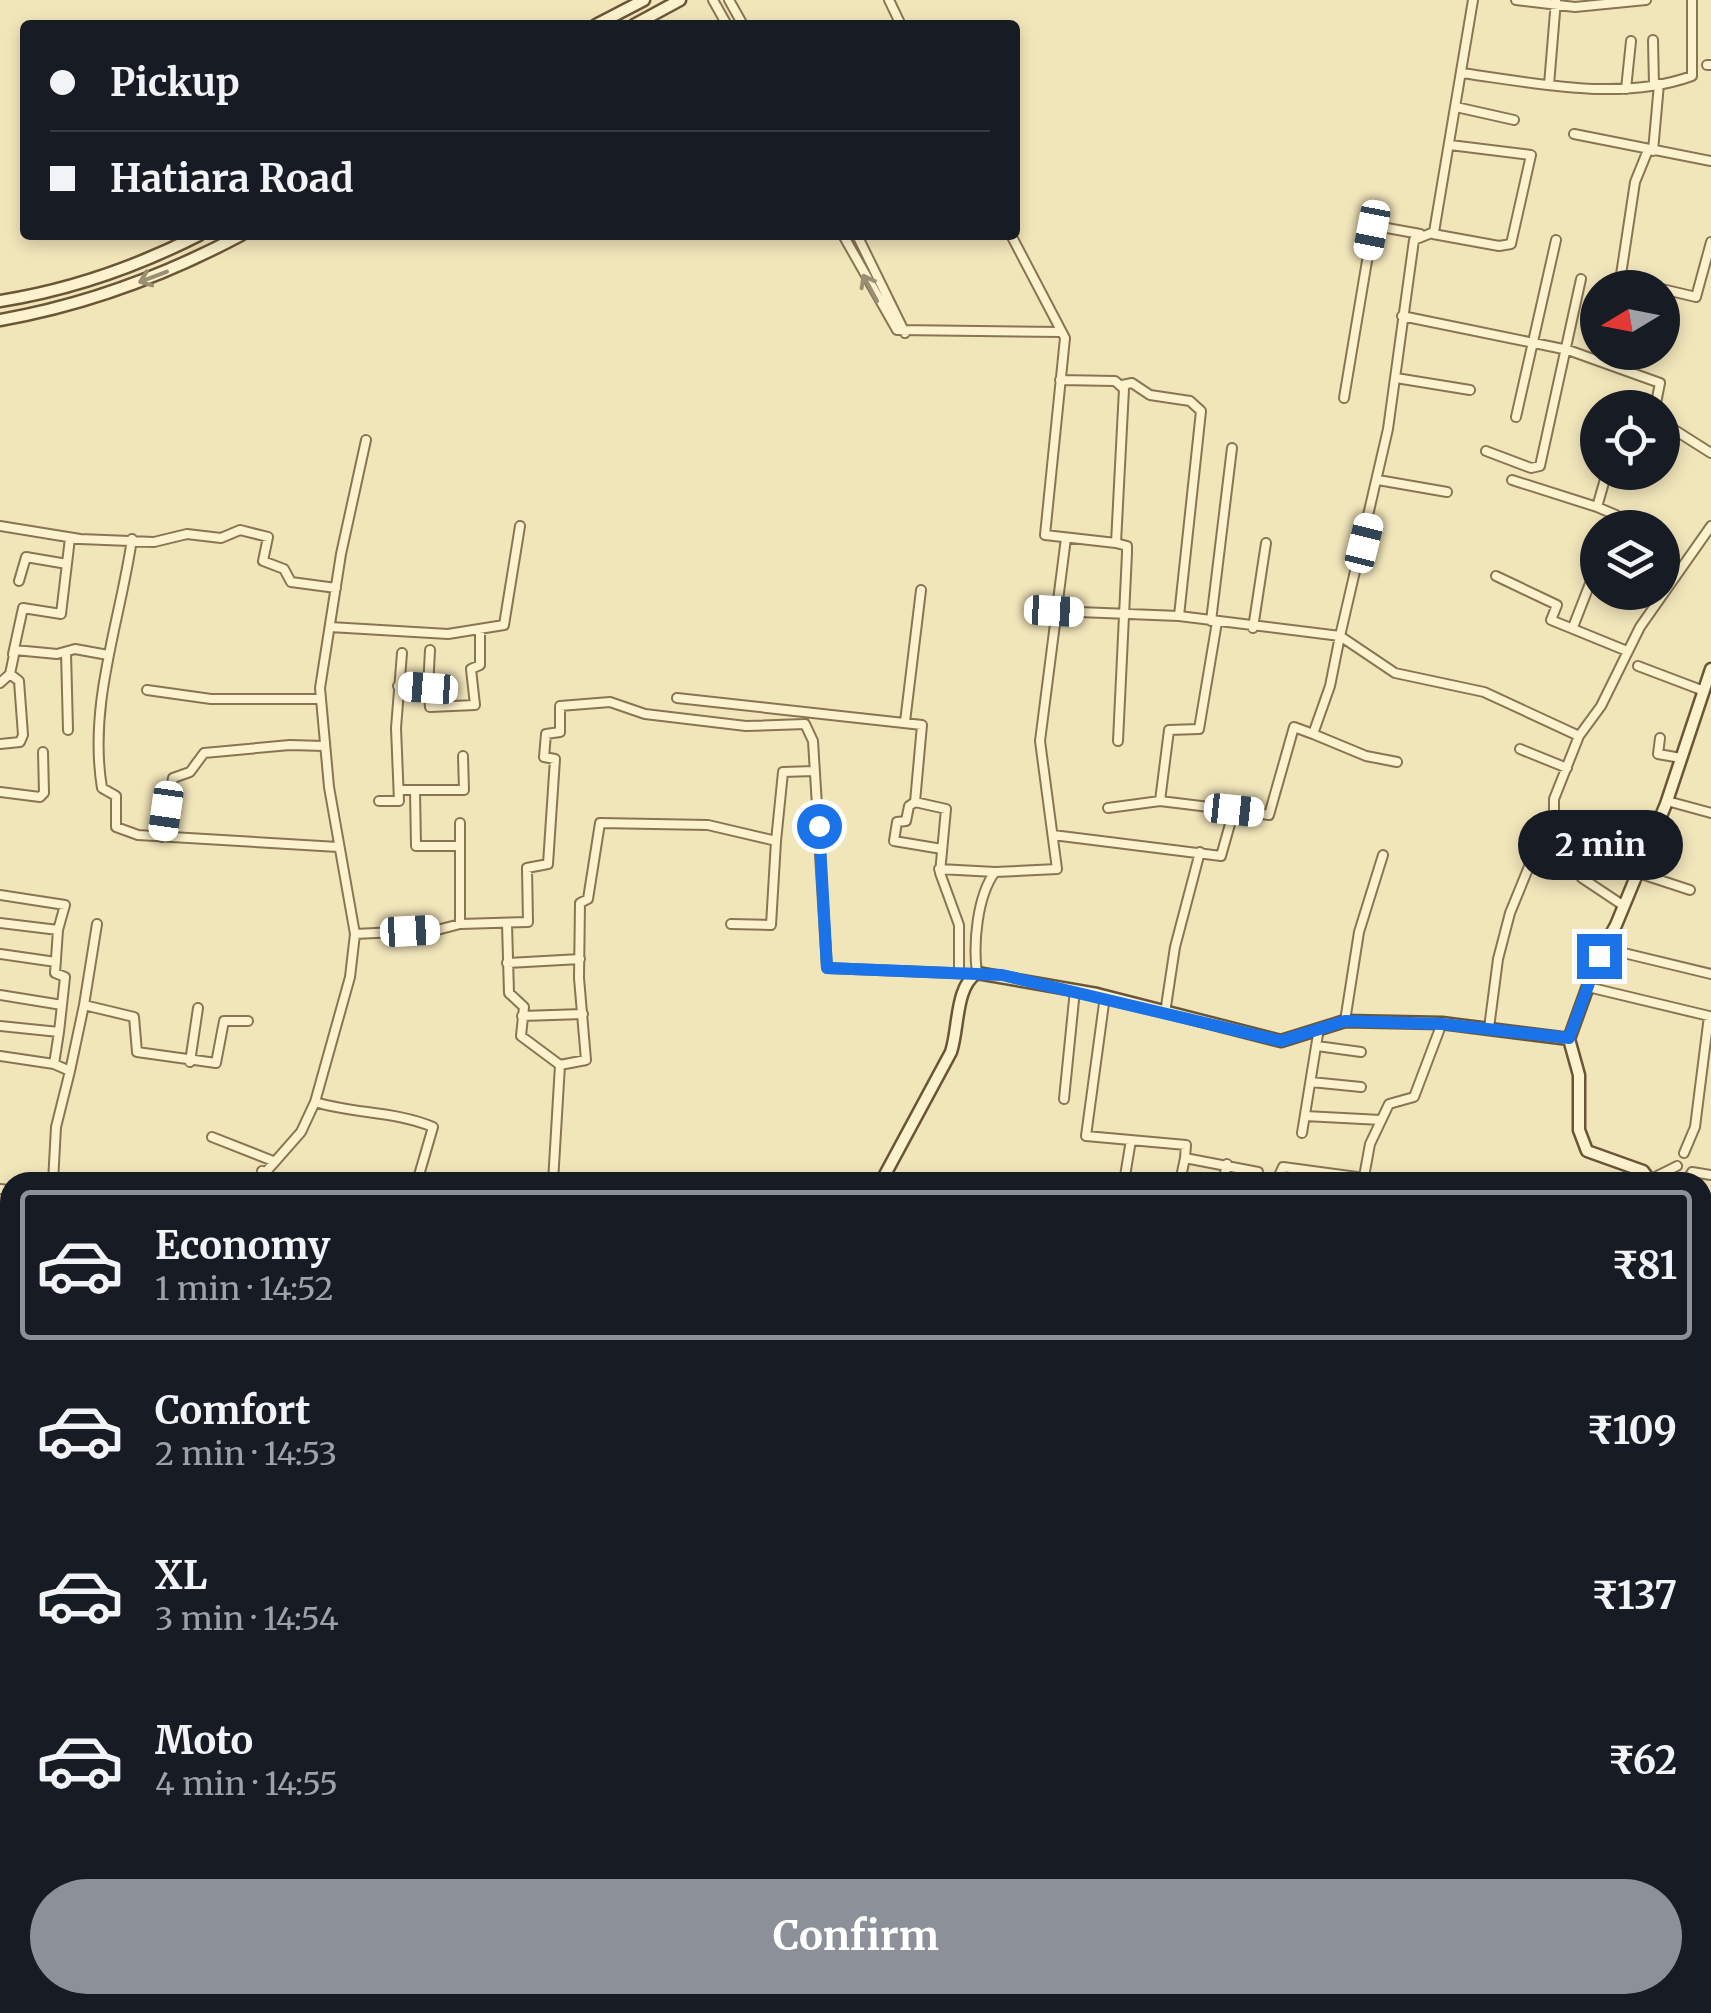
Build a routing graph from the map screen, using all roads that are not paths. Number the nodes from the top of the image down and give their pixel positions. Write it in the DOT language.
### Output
graph roads {
  1 [pos="644,0"];
  2 [pos="680,0"];
  3 [pos="1473,0"];
  4 [pos="1516,0"];
  5 [pos="1646,0"];
  6 [pos="1692,0"];
  7 [pos="1556,3"];
  8 [pos="1586,3"];
  9 [pos="606,20"];
  10 [pos="643,20"];
  11 [pos="1653,40"];
  12 [pos="1631,41"];
  13 [pos="1462,73"];
  14 [pos="1656,84"];
  15 [pos="1549,85"];
  16 [pos="1626,88"];
  17 [pos="1456,107"];
  18 [pos="1514,120"];
  19 [pos="1574,134"];
  20 [pos="1450,145"];
  21 [pos="1650,150"];
  22 [pos="1711,161"];
  23 [pos="1420,234"];
  24 [pos="1433,234"];
  25 [pos="188,240"];
  26 [pos="230,240"];
  27 [pos="845,240"];
  28 [pos="860,240"];
  29 [pos="1014,240"];
  30 [pos="1556,240"];
  31 [pos="1710,249"];
  32 [pos="1622,270"];
  33 [pos="1580,284"];
  34 [pos="1680,293"];
  35 [pos="0,301"];
  36 [pos="1402,316"];
  37 [pos="0,320"];
  38 [pos="906,332"];
  39 [pos="1063,335"];
  40 [pos="1532,342"];
  41 [pos="1568,350"];
  42 [pos="1580,355"];
  43 [pos="1622,370"];
  44 [pos="1396,378"];
  45 [pos="1060,380"];
  46 [pos="1122,384"];
  47 [pos="1470,390"];
  48 [pos="1659,390"];
  49 [pos="1344,398"];
  50 [pos="1516,416"];
  51 [pos="1680,433"];
  52 [pos="366,440"];
  53 [pos="1232,448"];
  54 [pos="1486,450"];
  55 [pos="1711,453"];
  56 [pos="1378,480"];
  57 [pos="1512,480"];
  58 [pos="1601,490"];
  59 [pos="1448,492"];
  60 [pos="1597,507"];
  61 [pos="1604,510"];
  62 [pos="0,526"];
  63 [pos="520,526"];
  64 [pos="1711,526"];
  65 [pos="70,538"];
  66 [pos="1066,538"];
  67 [pos="132,539"];
  68 [pos="1116,542"];
  69 [pos="1266,543"];
  70 [pos="68,564"];
  71 [pos="1496,576"];
  72 [pos="19,581"];
  73 [pos="336,588"];
  74 [pos="921,590"];
  75 [pos="1580,609"];
  76 [pos="1054,611"];
  77 [pos="1122,615"];
  78 [pos="1178,616"];
  79 [pos="1214,621"];
  80 [pos="330,627"];
  81 [pos="1573,627"];
  82 [pos="1253,628"];
  83 [pos="480,630"];
  84 [pos="1340,636"];
  85 [pos="430,650"];
  86 [pos="1626,651"];
  87 [pos="66,652"];
  88 [pos="12,654"];
  89 [pos="402,654"];
  90 [pos="108,655"];
  91 [pos="1638,666"];
  92 [pos="1711,670"];
  93 [pos="10,674"];
  94 [pos="0,683"];
  95 [pos="398,686"];
  96 [pos="428,688"];
  97 [pos="147,690"];
  98 [pos="1704,691"];
  99 [pos="677,698"];
  100 [pos="320,700"];
  101 [pos="803,709"];
  102 [pos="905,722"];
  103 [pos="805,724"];
  104 [pos="68,730"];
  105 [pos="1313,734"];
  106 [pos="1579,736"];
  107 [pos="1660,738"];
  108 [pos="1118,741"];
  109 [pos="0,744"];
  110 [pos="324,746"];
  111 [pos="1520,749"];
  112 [pos="42,752"];
  113 [pos="463,756"];
  114 [pos="1681,758"];
  115 [pos="1396,762"];
  116 [pos="1566,768"];
  117 [pos="814,772"];
  118 [pos="399,790"];
  119 [pos="415,790"];
  120 [pos="0,792"];
  121 [pos="379,801"];
  122 [pos="1667,801"];
  123 [pos="915,802"];
  124 [pos="1160,802"];
  125 [pos="1108,808"];
  126 [pos="1234,810"];
  127 [pos="1711,813"];
  128 [pos="460,823"];
  129 [pos="1053,835"];
  130 [pos="162,836"];
  131 [pos="776,841"];
  132 [pos="338,846"];
  133 [pos="458,846"];
  134 [pos="942,850"];
  135 [pos="1594,850"];
  136 [pos="1200,852"];
  137 [pos="1383,856"];
  138 [pos="939,869"];
  139 [pos="995,872"];
  140 [pos="1638,874"];
  141 [pos="1690,890"];
  142 [pos="0,895"];
  143 [pos="1624,906"];
  144 [pos="0,923"];
  145 [pos="97,924"];
  146 [pos="460,924"];
  147 [pos="507,924"];
  148 [pos="730,924"];
  149 [pos="58,930"];
  150 [pos="355,934"];
  151 [pos="1603,948"];
  152 [pos="0,954"];
  153 [pos="580,959"];
  154 [pos="56,962"];
  155 [pos="507,963"];
  156 [pos="959,973"];
  157 [pos="975,973"];
  158 [pos="1711,974"];
  159 [pos="1588,987"];
  160 [pos="1075,990"];
  161 [pos="0,995"];
  162 [pos="1105,996"];
  163 [pos="62,1005"];
  164 [pos="84,1005"];
  165 [pos="198,1008"];
  166 [pos="1165,1012"];
  167 [pos="583,1014"];
  168 [pos="522,1016"];
  169 [pos="1710,1016"];
  170 [pos="248,1021"];
  171 [pos="1345,1021"];
  172 [pos="1442,1024"];
  173 [pos="0,1026"];
  174 [pos="1320,1028"];
  175 [pos="1489,1028"];
  176 [pos="58,1032"];
  177 [pos="1569,1038"];
  178 [pos="1316,1046"];
  179 [pos="1360,1052"];
  180 [pos="0,1056"];
  181 [pos="190,1062"];
  182 [pos="54,1064"];
  183 [pos="560,1064"];
  184 [pos="70,1072"];
  185 [pos="1310,1082"];
  186 [pos="1362,1087"];
  187 [pos="1064,1099"];
  188 [pos="315,1102"];
  189 [pos="1305,1116"];
  190 [pos="1381,1120"];
  191 [pos="1302,1133"];
  192 [pos="212,1138"];
  193 [pos="1131,1140"];
  194 [pos="1684,1153"];
  195 [pos="1185,1158"];
  196 [pos="274,1161"];
  197 [pos="1227,1164"];
  198 [pos="1677,1166"];
  199 [pos="54,1172"];
  200 [pos="262,1172"];
  201 [pos="420,1172"];
  202 [pos="554,1172"];
  203 [pos="886,1172"];
  204 [pos="1126,1172"];
  205 [pos="1182,1172"];
  206 [pos="1225,1172"];
  207 [pos="1258,1172"];
  208 [pos="1280,1172"];
  209 [pos="1320,1172"];
  210 [pos="1365,1172"];
  211 [pos="1645,1172"];
  212 [pos="1667,1172"];
  1 -- 9 [label="street"];
  2 -- 10 [label="street"];
  3 -- 13 [label="street"];
  4 -- 7 [label="street"];
  5 -- 8 [label="street"];
  6 -- 14 [label="street"];
  7 -- 8 [label="street"];
  7 -- 15 [label="street"];
  11 -- 14 [label="street"];
  12 -- 16 [label="street"];
  13 -- 15 [label="street"];
  13 -- 17 [label="street"];
  14 -- 16 [label="street"];
  14 -- 21 [label="street"];
  15 -- 16 [label="street"];
  17 -- 18 [label="street"];
  17 -- 20 [label="street"];
  19 -- 21 [label="street"];
  20 -- 24 [label="street"];
  20 -- 24 [label="street"];
  21 -- 22 [label="street"];
  21 -- 32 [label="street"];
  23 -- 24 [label="street"];
  23 -- 36 [label="street"];
  23 -- 49 [label="street"];
  25 -- 35 [label="street"];
  26 -- 37 [label="street, one-way"];
  38 -- 27 [label="street, one-way"];
  28 -- 38 [label="street"];
  29 -- 39 [label="street"];
  30 -- 40 [label="street"];
  31 -- 34 [label="street"];
  33 -- 41 [label="street"];
  36 -- 40 [label="street"];
  36 -- 44 [label="street"];
  38 -- 39 [label="street"];
  39 -- 45 [label="street"];
  40 -- 41 [label="street"];
  40 -- 50 [label="street"];
  41 -- 42 [label="street"];
  41 -- 54 [label="street"];
  43 -- 48 [label="street"];
  44 -- 47 [label="street"];
  44 -- 56 [label="street"];
  45 -- 46 [label="street"];
  45 -- 66 [label="street"];
  46 -- 68 [label="street"];
  46 -- 78 [label="street"];
  51 -- 55 [label="street"];
  52 -- 73 [label="street"];
  53 -- 79 [label="street"];
  56 -- 59 [label="street"];
  56 -- 84 [label="street"];
  57 -- 60 [label="street"];
  58 -- 60 [label="street"];
  60 -- 61 [label="street"];
  62 -- 65 [label="street"];
  63 -- 83 [label="street"];
  64 -- 86 [label="street"];
  65 -- 67 [label="street"];
  65 -- 70 [label="street"];
  66 -- 68 [label="street"];
  66 -- 76 [label="street"];
  67 -- 73 [label="street"];
  67 -- 90 [label="street"];
  68 -- 77 [label="street"];
  69 -- 82 [label="street"];
  70 -- 72 [label="street"];
  70 -- 88 [label="street"];
  71 -- 81 [label="street"];
  73 -- 80 [label="street"];
  74 -- 102 [label="street"];
  75 -- 81 [label="street"];
  76 -- 77 [label="street"];
  76 -- 129 [label="street"];
  77 -- 78 [label="street"];
  77 -- 108 [label="street"];
  78 -- 79 [label="street"];
  79 -- 82 [label="street"];
  79 -- 124 [label="street"];
  80 -- 83 [label="street"];
  80 -- 100 [label="street"];
  81 -- 86 [label="street"];
  82 -- 84 [label="street"];
  83 -- 96 [label="street"];
  84 -- 105 [label="street"];
  84 -- 106 [label="street"];
  85 -- 96 [label="street"];
  86 -- 106 [label="street"];
  87 -- 88 [label="street"];
  87 -- 90 [label="street"];
  87 -- 104 [label="street"];
  88 -- 93 [label="street"];
  89 -- 95 [label="street"];
  90 -- 130 [label="street"];
  91 -- 98 [label="street"];
  92 -- 98 [label="street"];
  93 -- 94 [label="street"];
  93 -- 109 [label="street"];
  95 -- 96 [label="street"];
  95 -- 118 [label="street"];
  97 -- 100 [label="street"];
  98 -- 114 [label="street"];
  99 -- 101 [label="street"];
  100 -- 110 [label="street"];
  101 -- 102 [label="street"];
  101 -- 103 [label="street"];
  102 -- 123 [label="street"];
  103 -- 117 [label="street"];
  103 -- 147 [label="street"];
  105 -- 115 [label="street"];
  105 -- 126 [label="street"];
  106 -- 116 [label="street"];
  107 -- 114 [label="street"];
  110 -- 130 [label="street"];
  110 -- 132 [label="street"];
  111 -- 116 [label="street"];
  112 -- 120 [label="street"];
  113 -- 119 [label="street"];
  114 -- 122 [label="street"];
  116 -- 175 [label="street"];
  117 -- 131 [label="street"];
  117 -- 156 [label="street"];
  118 -- 119 [label="street"];
  118 -- 121 [label="street"];
  119 -- 133 [label="street"];
  122 -- 127 [label="street"];
  122 -- 140 [label="street"];
  123 -- 134 [label="street"];
  123 -- 134 [label="street"];
  124 -- 125 [label="street"];
  124 -- 126 [label="street"];
  126 -- 136 [label="street"];
  128 -- 133 [label="street"];
  129 -- 136 [label="street"];
  129 -- 139 [label="street"];
  130 -- 132 [label="street"];
  131 -- 148 [label="street"];
  131 -- 153 [label="street"];
  132 -- 150 [label="street"];
  133 -- 146 [label="street"];
  134 -- 138 [label="street"];
  135 -- 143 [label="street"];
  136 -- 166 [label="street"];
  137 -- 171 [label="street"];
  138 -- 139 [label="street"];
  138 -- 156 [label="street"];
  139 -- 157 [label="street"];
  140 -- 141 [label="street"];
  140 -- 143 [label="street"];
  142 -- 149 [label="street"];
  143 -- 151 [label="street"];
  144 -- 149 [label="street"];
  145 -- 164 [label="street"];
  146 -- 147 [label="street"];
  146 -- 150 [label="street"];
  147 -- 155 [label="street"];
  149 -- 154 [label="street"];
  150 -- 188 [label="street"];
  151 -- 158 [label="street"];
  151 -- 159 [label="street"];
  152 -- 154 [label="street"];
  153 -- 155 [label="street"];
  153 -- 167 [label="street"];
  154 -- 163 [label="street"];
  155 -- 168 [label="street"];
  156 -- 157 [label="street"];
  157 -- 160 [label="street"];
  157 -- 203 [label="street"];
  159 -- 169 [label="street"];
  159 -- 177 [label="street"];
  160 -- 162 [label="street"];
  160 -- 187 [label="street"];
  161 -- 163 [label="street"];
  162 -- 166 [label="street"];
  162 -- 193 [label="street"];
  163 -- 176 [label="street"];
  164 -- 181 [label="street"];
  164 -- 184 [label="street"];
  165 -- 181 [label="street"];
  166 -- 174 [label="street"];
  167 -- 168 [label="street"];
  167 -- 183 [label="street"];
  168 -- 183 [label="street"];
  169 -- 194 [label="street"];
  170 -- 181 [label="street"];
  171 -- 172 [label="street"];
  171 -- 174 [label="street"];
  172 -- 175 [label="street"];
  172 -- 190 [label="street"];
  173 -- 176 [label="street"];
  174 -- 178 [label="street"];
  175 -- 177 [label="street"];
  176 -- 182 [label="street"];
  177 -- 211 [label="street"];
  178 -- 179 [label="street"];
  178 -- 185 [label="street"];
  180 -- 182 [label="street"];
  182 -- 184 [label="street"];
  183 -- 202 [label="street"];
  184 -- 199 [label="street"];
  185 -- 186 [label="street"];
  185 -- 189 [label="street"];
  188 -- 196 [label="street"];
  188 -- 201 [label="street"];
  189 -- 190 [label="street"];
  189 -- 191 [label="street"];
  190 -- 210 [label="street"];
  192 -- 196 [label="street"];
  193 -- 195 [label="street"];
  193 -- 204 [label="street"];
  195 -- 197 [label="street"];
  195 -- 205 [label="street"];
  196 -- 200 [label="street"];
  197 -- 206 [label="street"];
  197 -- 207 [label="street"];
  198 -- 212 [label="street"];
  208 -- 209 [label="street"];
}
